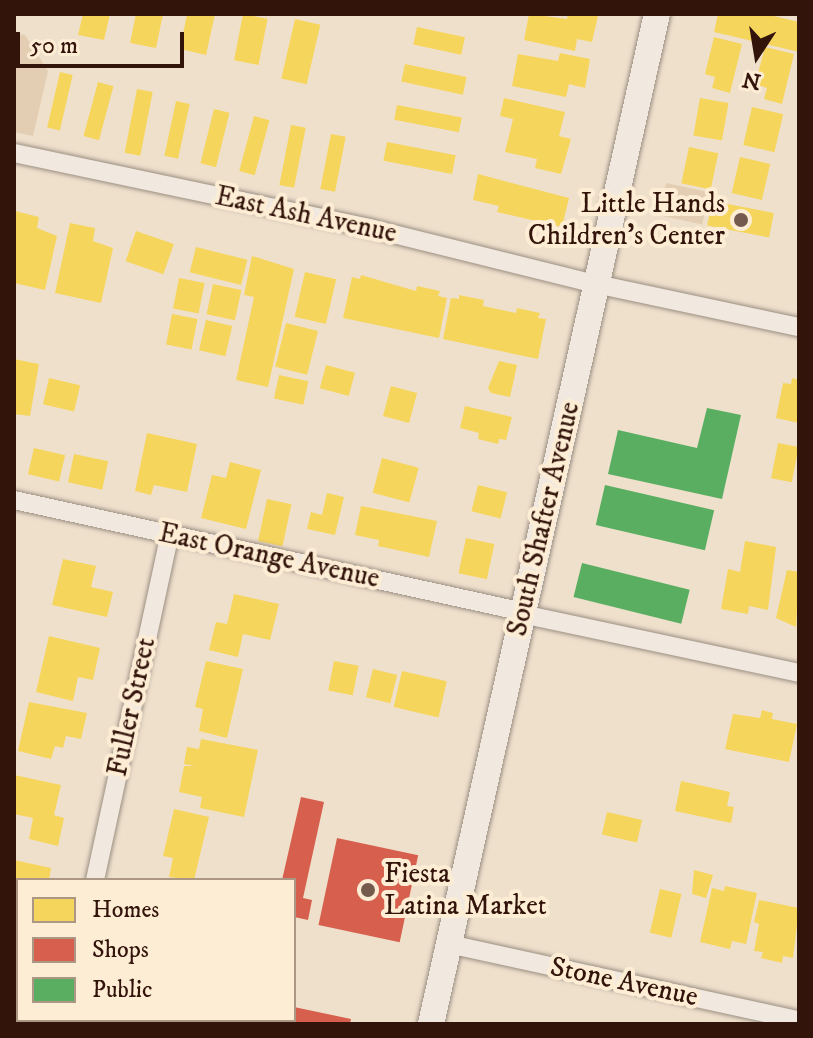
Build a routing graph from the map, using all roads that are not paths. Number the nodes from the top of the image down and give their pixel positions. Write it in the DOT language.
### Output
graph roads {
  1 [pos="657,14"];
  2 [pos="14,153"];
  3 [pos="596,284"];
  4 [pos="799,327"];
  5 [pos="14,500"];
  6 [pos="170,534"];
  7 [pos="523,613"];
  8 [pos="799,673"];
  9 [pos="95,878"];
  10 [pos="449,944"];
  11 [pos="799,1020"];
  12 [pos="431,1024"];
  1 -- 3 [label="main road, South Shafter Avenue"];
  2 -- 3 [label="street, East Ash Avenue"];
  3 -- 4 [label="street, East Ash Avenue"];
  3 -- 7 [label="main road, South Shafter Avenue"];
  5 -- 6 [label="street, East Orange Avenue"];
  6 -- 7 [label="street, East Orange Avenue"];
  6 -- 9 [label="street, Fuller Street"];
  7 -- 8 [label="street, East Orange Avenue"];
  7 -- 10 [label="main road, South Shafter Avenue"];
  10 -- 11 [label="street, Stone Avenue"];
  10 -- 12 [label="main road, South Shafter Avenue"];
}
